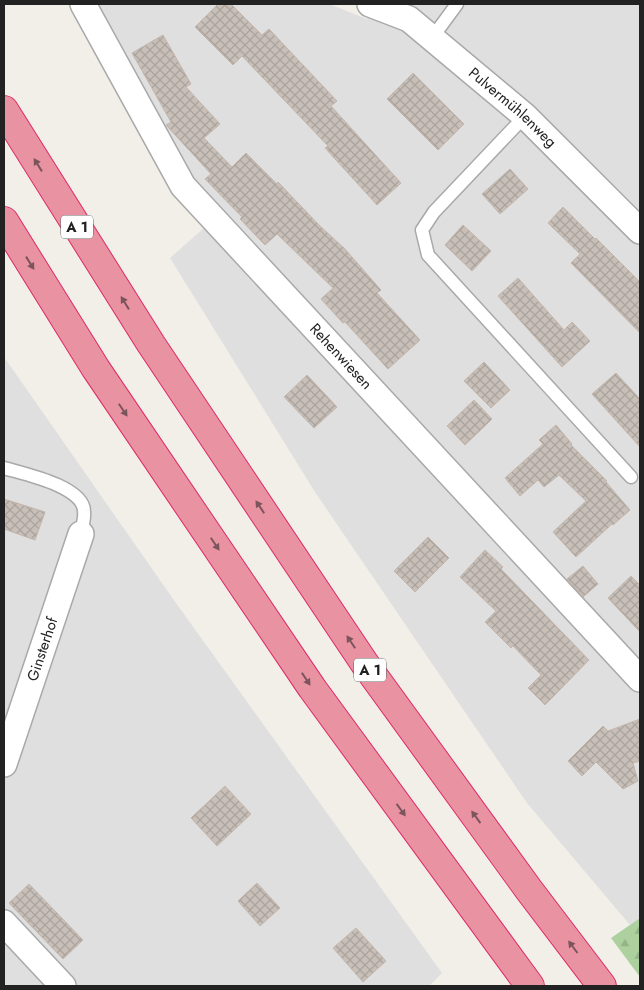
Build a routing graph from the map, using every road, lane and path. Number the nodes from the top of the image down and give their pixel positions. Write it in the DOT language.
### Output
graph roads {
  1 [pos="83,4"];
  2 [pos="370,4"];
  3 [pos="457,4"];
  4 [pos="432,38"];
  5 [pos="4,110"];
  6 [pos="524,116"];
  7 [pos="4,221"];
  8 [pos="640,231"];
  9 [pos="4,468"];
  10 [pos="631,477"];
  11 [pos="81,534"];
  12 [pos="640,679"];
  13 [pos="4,764"];
  14 [pos="4,923"];
  15 [pos="63,986"];
  16 [pos="530,986"];
  17 [pos="602,986"];
  1 -- 12 [label="street, Rehenwiesen"];
  2 -- 4 [label="street, Pulvermühlenweg"];
  3 -- 4 [label="lane"];
  4 -- 6 [label="street, Pulvermühlenweg"];
  17 -- 5 [label="highway, A 1, one-way"];
  6 -- 8 [label="street, Pulvermühlenweg"];
  6 -- 10 [label="lane"];
  7 -- 16 [label="highway, one-way"];
  9 -- 11 [label="lane"];
  11 -- 13 [label="street, Ginsterhof"];
  14 -- 15 [label="street"];
}
